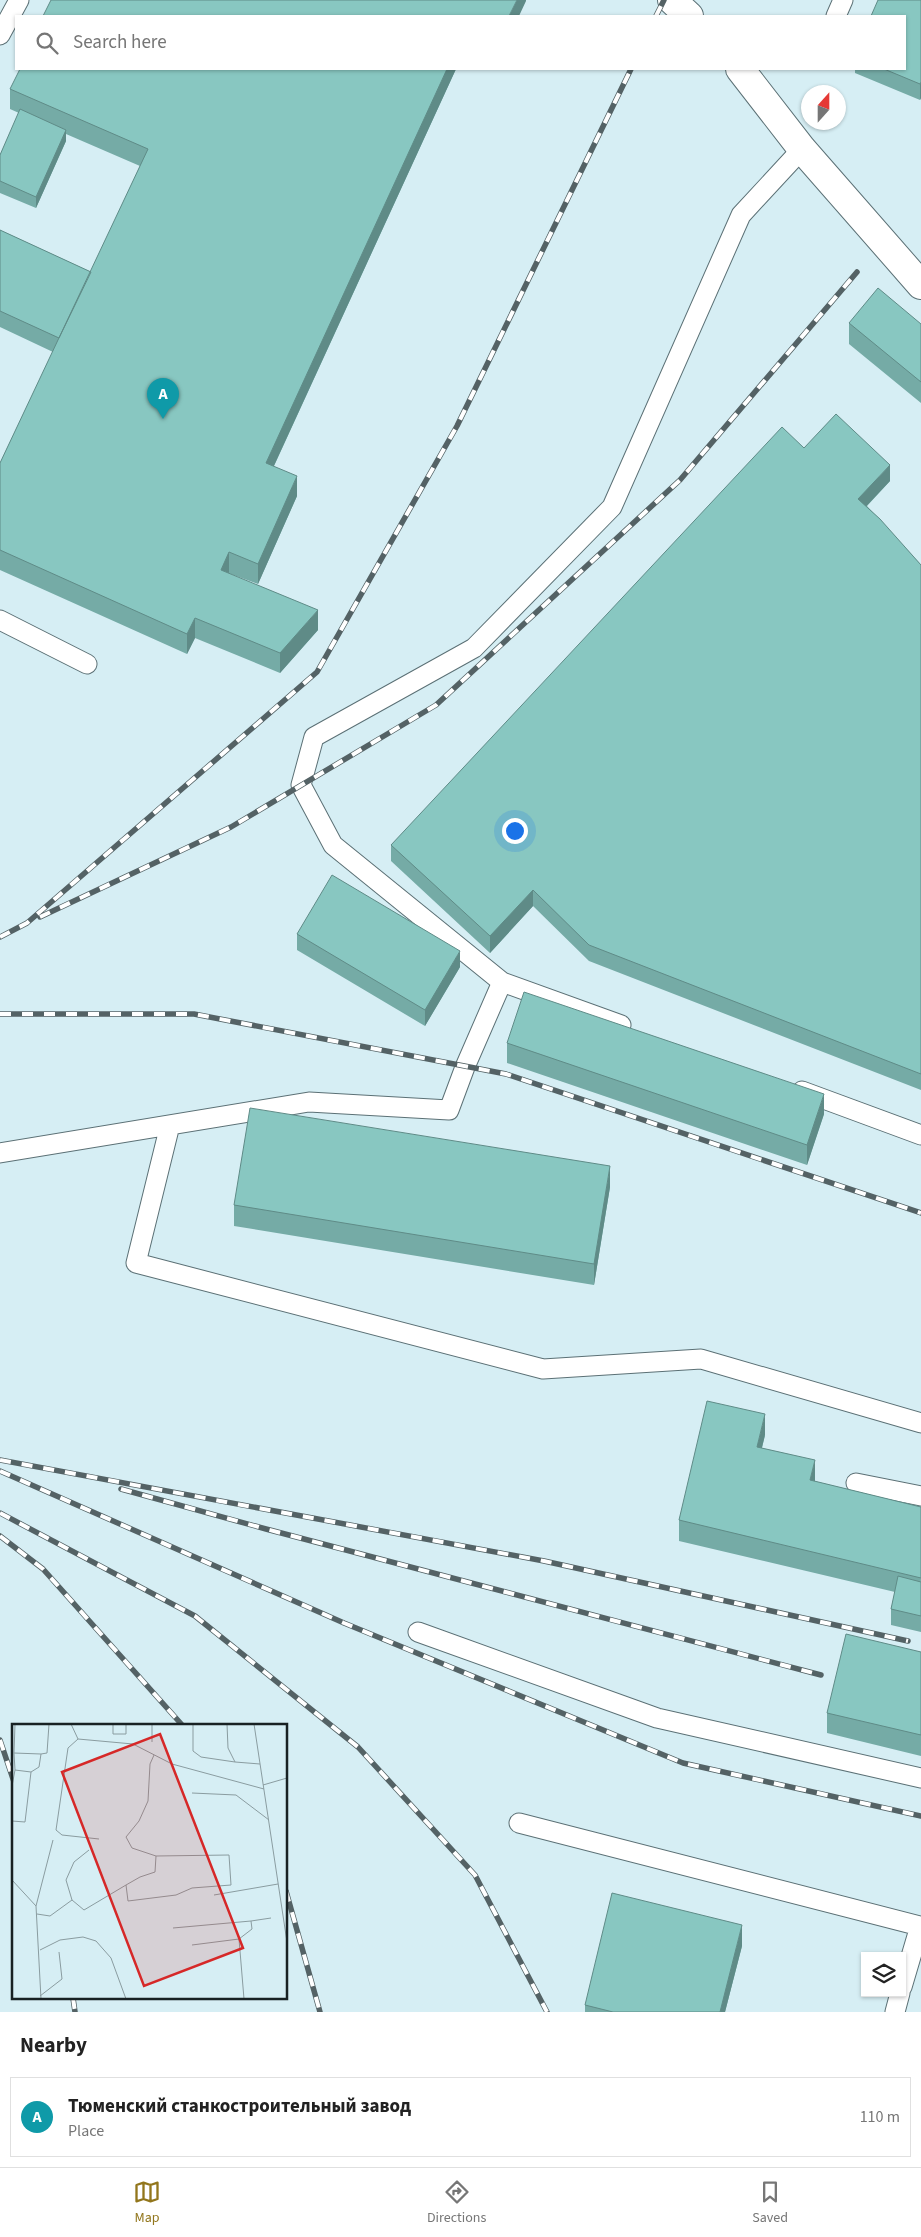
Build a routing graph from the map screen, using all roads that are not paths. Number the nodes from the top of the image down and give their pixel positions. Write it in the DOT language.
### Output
graph roads {
  1 [pos="19,0"];
  2 [pos="672,0"];
  3 [pos="843,0"];
  4 [pos="688,15"];
  5 [pos="836,15"];
  6 [pos="0,35"];
  7 [pos="741,70"];
  8 [pos="802,149"];
  9 [pos="921,285"];
  10 [pos="0,620"];
  11 [pos="87,664"];
  12 [pos="502,982"];
  13 [pos="641,1033"];
  14 [pos="781,1084"];
  15 [pos="170,1125"];
  16 [pos="921,1135"];
  17 [pos="0,1153"];
  18 [pos="921,1423"];
  19 [pos="856,1483"];
  20 [pos="921,1496"];
  21 [pos="418,1632"];
  22 [pos="921,1778"];
  23 [pos="518,1823"];
  24 [pos="921,1926"];
  25 [pos="906,1974"];
  26 [pos="899,1997"];
  27 [pos="895,2012"];
  1 -- 6 [label="lane"];
  2 -- 4 [label="street"];
  3 -- 5 [label="lane"];
  7 -- 8 [label="street"];
  8 -- 9 [label="street"];
  8 -- 12 [label="lane"];
  10 -- 11 [label="lane"];
  12 -- 13 [label="lane"];
  12 -- 15 [label="lane"];
  14 -- 16 [label="lane"];
  15 -- 17 [label="lane"];
  15 -- 18 [label="lane"];
  19 -- 20 [label="lane"];
  21 -- 22 [label="lane"];
  23 -- 24 [label="lane"];
  24 -- 25 [label="lane"];
  26 -- 27 [label="lane"];
}
